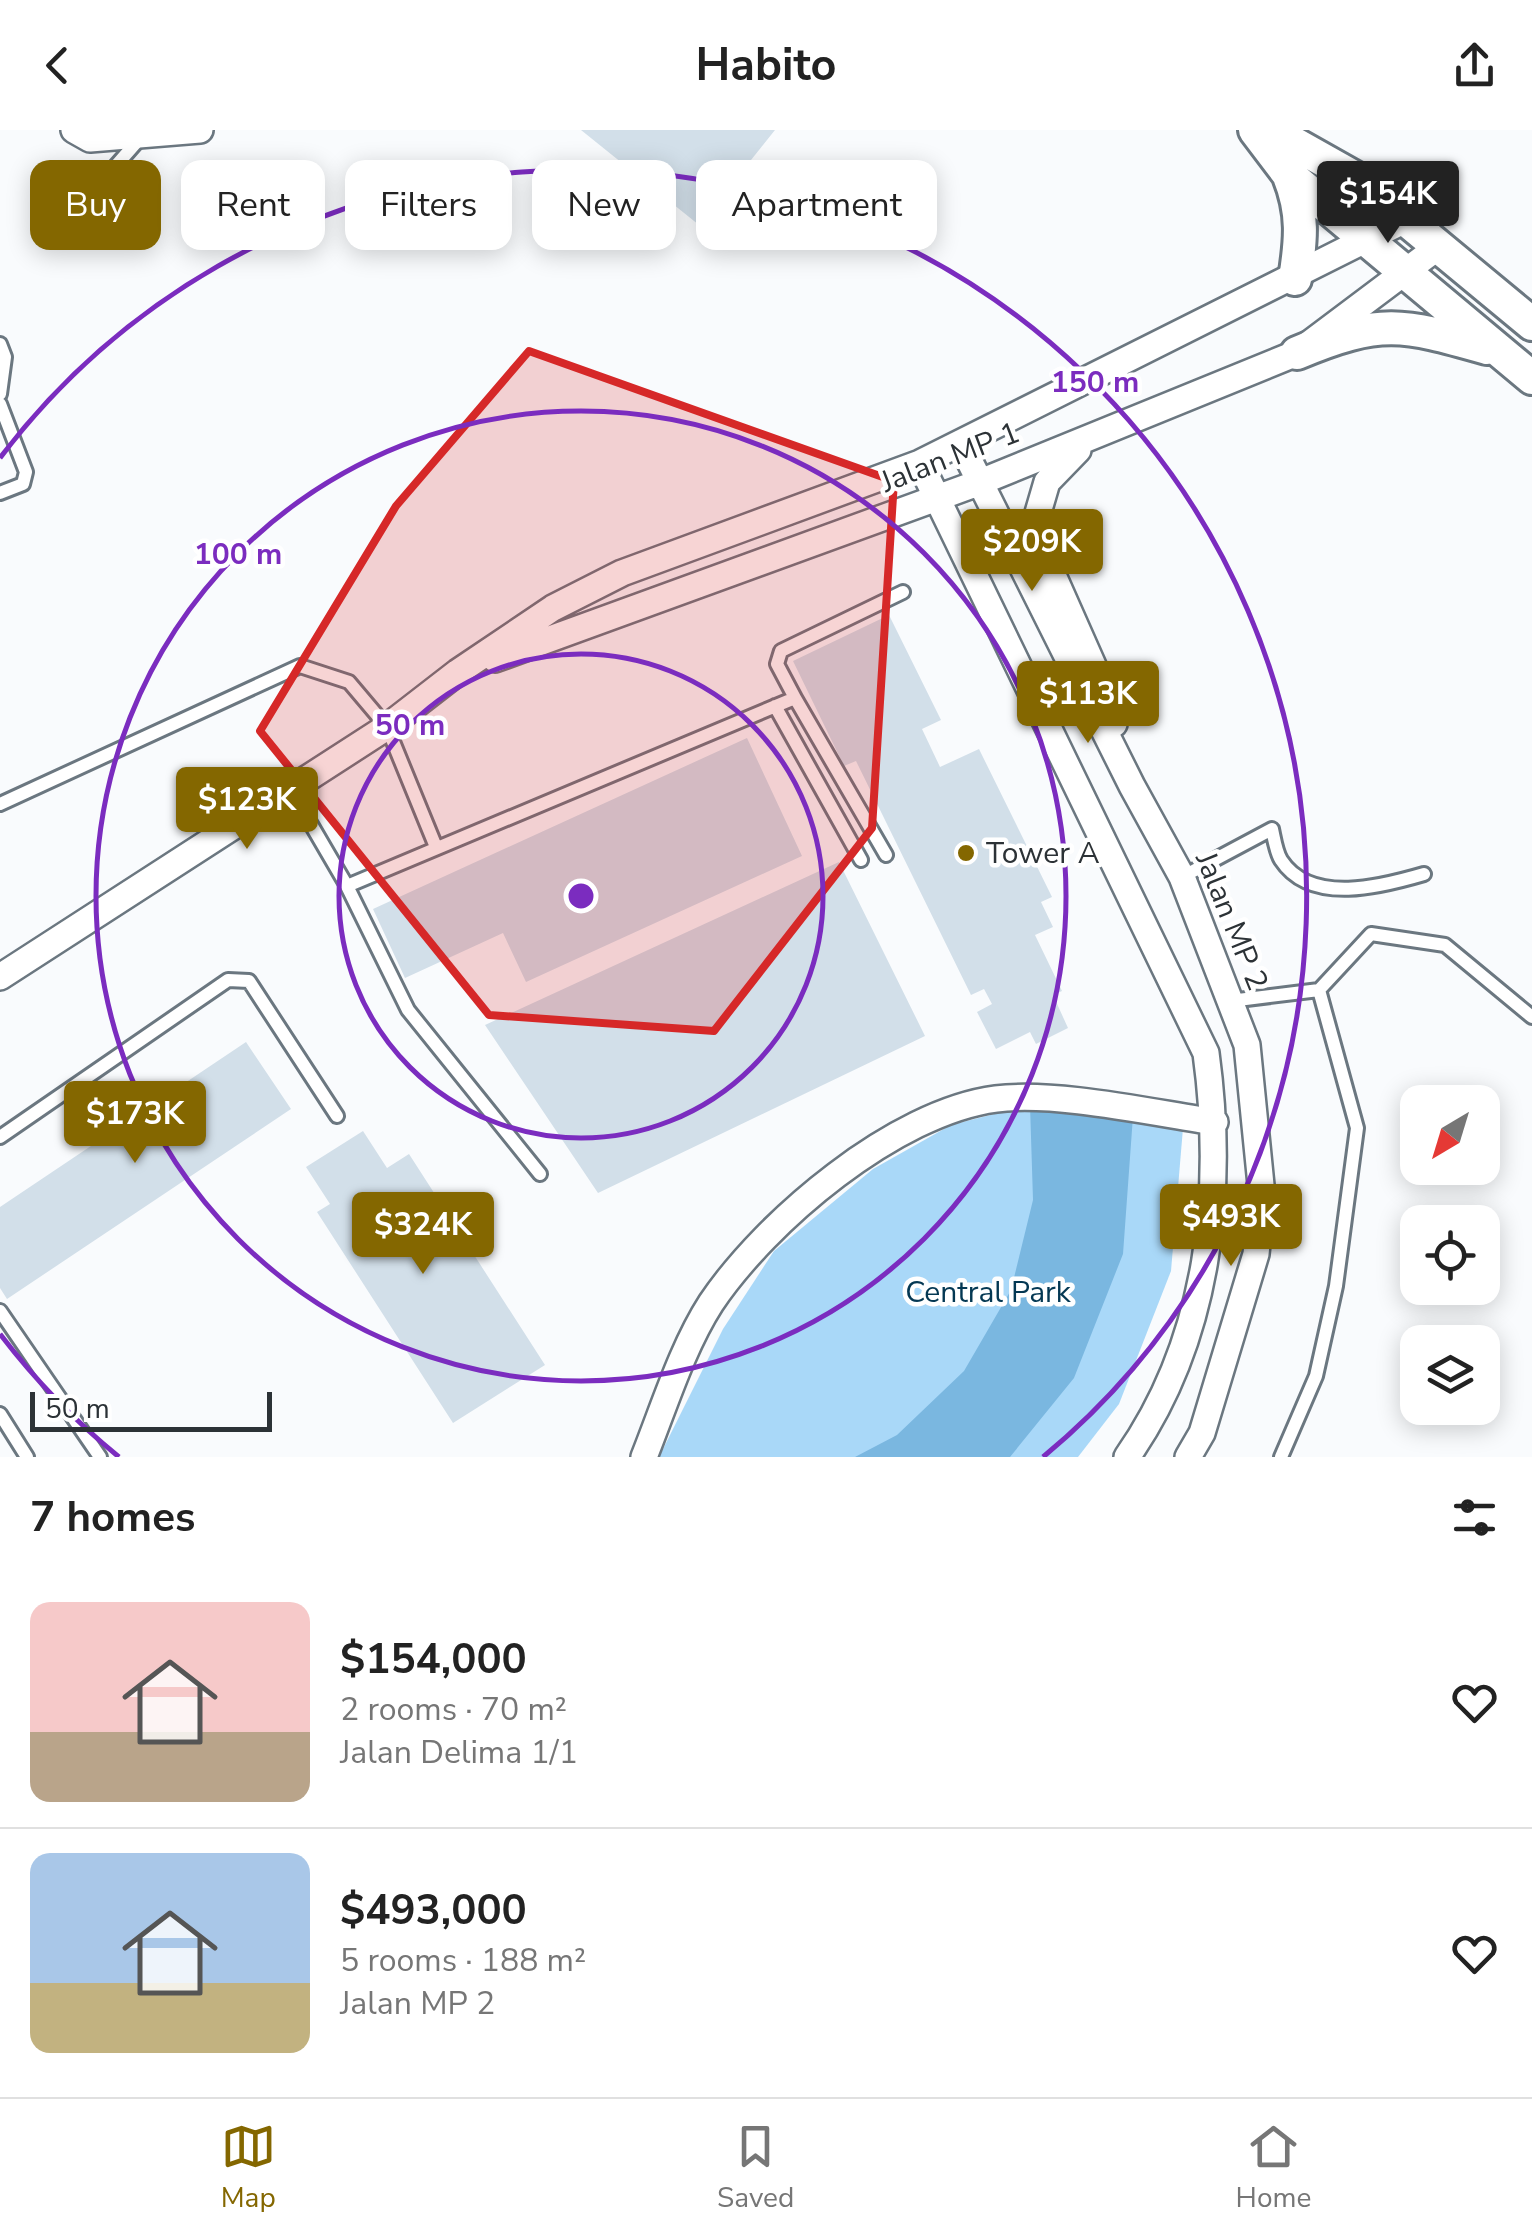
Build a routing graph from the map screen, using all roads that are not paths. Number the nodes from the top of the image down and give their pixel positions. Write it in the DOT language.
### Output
graph roads {
  1 [pos="74,130"];
  2 [pos="1255,130"];
  3 [pos="1270,130"];
  4 [pos="189,131"];
  5 [pos="144,133"];
  6 [pos="120,160"];
  7 [pos="1289,174"];
  8 [pos="1406,220"];
  9 [pos="1365,242"];
  10 [pos="1438,247"];
  11 [pos="1406,274"];
  12 [pos="1295,279"];
  13 [pos="1532,324"];
  14 [pos="0,344"];
  15 [pos="1297,352"];
  16 [pos="1500,352"];
  17 [pos="1532,378"];
  18 [pos="0,394"];
  19 [pos="0,404"];
  20 [pos="1097,434"];
  21 [pos="961,444"];
  22 [pos="920,463"];
  23 [pos="978,484"];
  24 [pos="0,493"];
  25 [pos="937,498"];
  26 [pos="903,592"];
  27 [pos="458,672"];
  28 [pos="795,698"];
  29 [pos="775,706"];
  30 [pos="387,727"];
  31 [pos="1132,786"];
  32 [pos="291,790"];
  33 [pos="0,804"];
  34 [pos="436,848"];
  35 [pos="886,854"];
  36 [pos="861,860"];
  37 [pos="1424,874"];
  38 [pos="1182,878"];
  39 [pos="347,886"];
  40 [pos="0,977"];
  41 [pos="1319,990"];
  42 [pos="1230,1002"];
  43 [pos="1532,1017"];
  44 [pos="337,1116"];
  45 [pos="1215,1122"];
  46 [pos="0,1137"];
  47 [pos="540,1174"];
  48 [pos="0,1311"];
  49 [pos="0,1414"];
  50 [pos="27,1457"];
  51 [pos="100,1457"];
  52 [pos="644,1457"];
  53 [pos="1127,1457"];
  54 [pos="1188,1457"];
  55 [pos="1280,1457"];
  1 -- 5 [label="street"];
  2 -- 7 [label="street"];
  3 -- 8 [label="street"];
  4 -- 5 [label="street"];
  5 -- 6 [label="lane"];
  7 -- 9 [label="street"];
  7 -- 12 [label="street"];
  8 -- 9 [label="street, Jalan MP 1"];
  8 -- 10 [label="street"];
  9 -- 11 [label="street"];
  9 -- 12 [label="street, Jalan MP 1"];
  10 -- 11 [label="street, Jalan MP 1"];
  10 -- 13 [label="street"];
  11 -- 15 [label="street, Jalan MP 1"];
  11 -- 16 [label="street"];
  12 -- 21 [label="street, Jalan MP 1"];
  14 -- 18 [label="lane"];
  15 -- 16 [label="street"];
  15 -- 20 [label="street, Jalan MP 1"];
  16 -- 17 [label="street"];
  19 -- 24 [label="lane"];
  20 -- 23 [label="street, Jalan MP 1"];
  20 -- 31 [label="street"];
  21 -- 22 [label="street, Jalan MP 1"];
  21 -- 23 [label="street, Jalan MP 2"];
  22 -- 25 [label="street"];
  22 -- 27 [label="street, Jalan MP 1"];
  23 -- 25 [label="street, Jalan MP 1"];
  23 -- 31 [label="street, Jalan MP 2"];
  25 -- 27 [label="street, Jalan MP 1"];
  25 -- 45 [label="street"];
  26 -- 28 [label="lane"];
  27 -- 30 [label="street, Jalan MP 1"];
  28 -- 29 [label="lane"];
  28 -- 35 [label="lane"];
  29 -- 34 [label="lane"];
  29 -- 36 [label="lane"];
  30 -- 32 [label="street, Jalan MP 1"];
  30 -- 33 [label="lane"];
  30 -- 34 [label="lane"];
  31 -- 38 [label="street, Jalan MP 2"];
  32 -- 39 [label="lane"];
  32 -- 40 [label="street, Jalan MP 1"];
  34 -- 39 [label="lane"];
  37 -- 38 [label="lane"];
  38 -- 42 [label="street, Jalan MP 2"];
  39 -- 47 [label="lane"];
  41 -- 42 [label="lane"];
  41 -- 43 [label="lane"];
  41 -- 55 [label="lane"];
  42 -- 54 [label="street, Jalan MP 2"];
  44 -- 46 [label="lane"];
  45 -- 52 [label="street"];
  45 -- 53 [label="street"];
  48 -- 51 [label="lane"];
  49 -- 50 [label="lane"];
}
